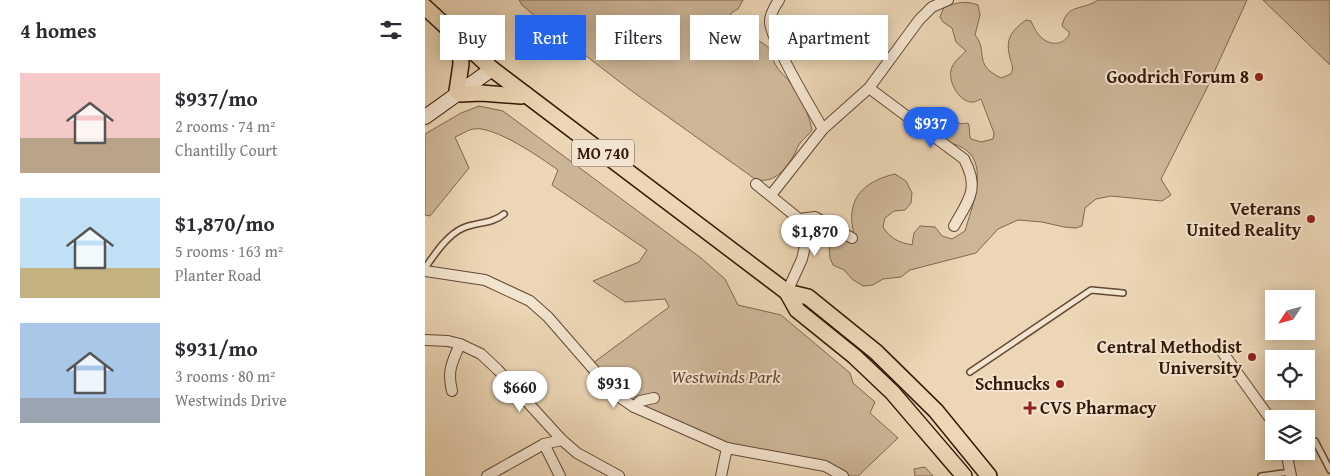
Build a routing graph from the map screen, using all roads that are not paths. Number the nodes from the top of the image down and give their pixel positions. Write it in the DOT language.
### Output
graph roads {
  1 [pos="779,0"];
  2 [pos="948,0"];
  3 [pos="425,7"];
  4 [pos="440,21"];
  5 [pos="461,60"];
  6 [pos="482,60"];
  7 [pos="492,69"];
  8 [pos="869,88"];
  9 [pos="458,93"];
  10 [pos="525,94"];
  11 [pos="425,117"];
  12 [pos="823,129"];
  13 [pos="756,184"];
  14 [pos="771,195"];
  15 [pos="505,214"];
  16 [pos="799,220"];
  17 [pos="954,226"];
  18 [pos="852,238"];
  19 [pos="425,269"];
  20 [pos="787,292"];
  21 [pos="1123,292"];
  22 [pos="425,340"];
  23 [pos="460,344"];
  24 [pos="1223,353"];
  25 [pos="970,372"];
  26 [pos="452,390"];
  27 [pos="654,398"];
  28 [pos="634,407"];
  29 [pos="1265,411"];
  30 [pos="562,440"];
  31 [pos="1315,441"];
  32 [pos="544,444"];
  33 [pos="727,448"];
  34 [pos="1288,460"];
  35 [pos="1330,470"];
  36 [pos="1291,474"];
  37 [pos="487,476"];
  38 [pos="559,476"];
  39 [pos="619,476"];
  40 [pos="721,476"];
  41 [pos="843,476"];
  42 [pos="964,476"];
  43 [pos="989,476"];
  44 [pos="1261,476"];
  1 -- 12 [label="street"];
  2 -- 8 [label="street"];
  3 -- 4 [label="main road, MO 740"];
  5 -- 9 [label="main road"];
  6 -- 7 [label="main road, MO 740"];
  7 -- 9 [label="main road"];
  7 -- 10 [label="main road, MO 740"];
  8 -- 12 [label="street"];
  8 -- 17 [label="street"];
  9 -- 10 [label="main road"];
  9 -- 11 [label="main road"];
  10 -- 20 [label="main road, MO 740"];
  12 -- 14 [label="street"];
  13 -- 14 [label="street"];
  14 -- 16 [label="street"];
  15 -- 19 [label="lane"];
  16 -- 18 [label="street"];
  16 -- 20 [label="street"];
  19 -- 28 [label="street"];
  20 -- 42 [label="main road, MO 740"];
  20 -- 43 [label="main road, MO 740"];
  21 -- 25 [label="lane"];
  22 -- 23 [label="street"];
  23 -- 26 [label="street"];
  23 -- 30 [label="street"];
  24 -- 29 [label="street"];
  27 -- 28 [label="street"];
  28 -- 33 [label="street"];
  30 -- 32 [label="street"];
  30 -- 39 [label="street"];
  31 -- 35 [label="lane"];
  32 -- 37 [label="street"];
  32 -- 38 [label="street"];
  33 -- 40 [label="street"];
  33 -- 41 [label="street"];
  34 -- 36 [label="street"];
  36 -- 44 [label="lane"];
}
